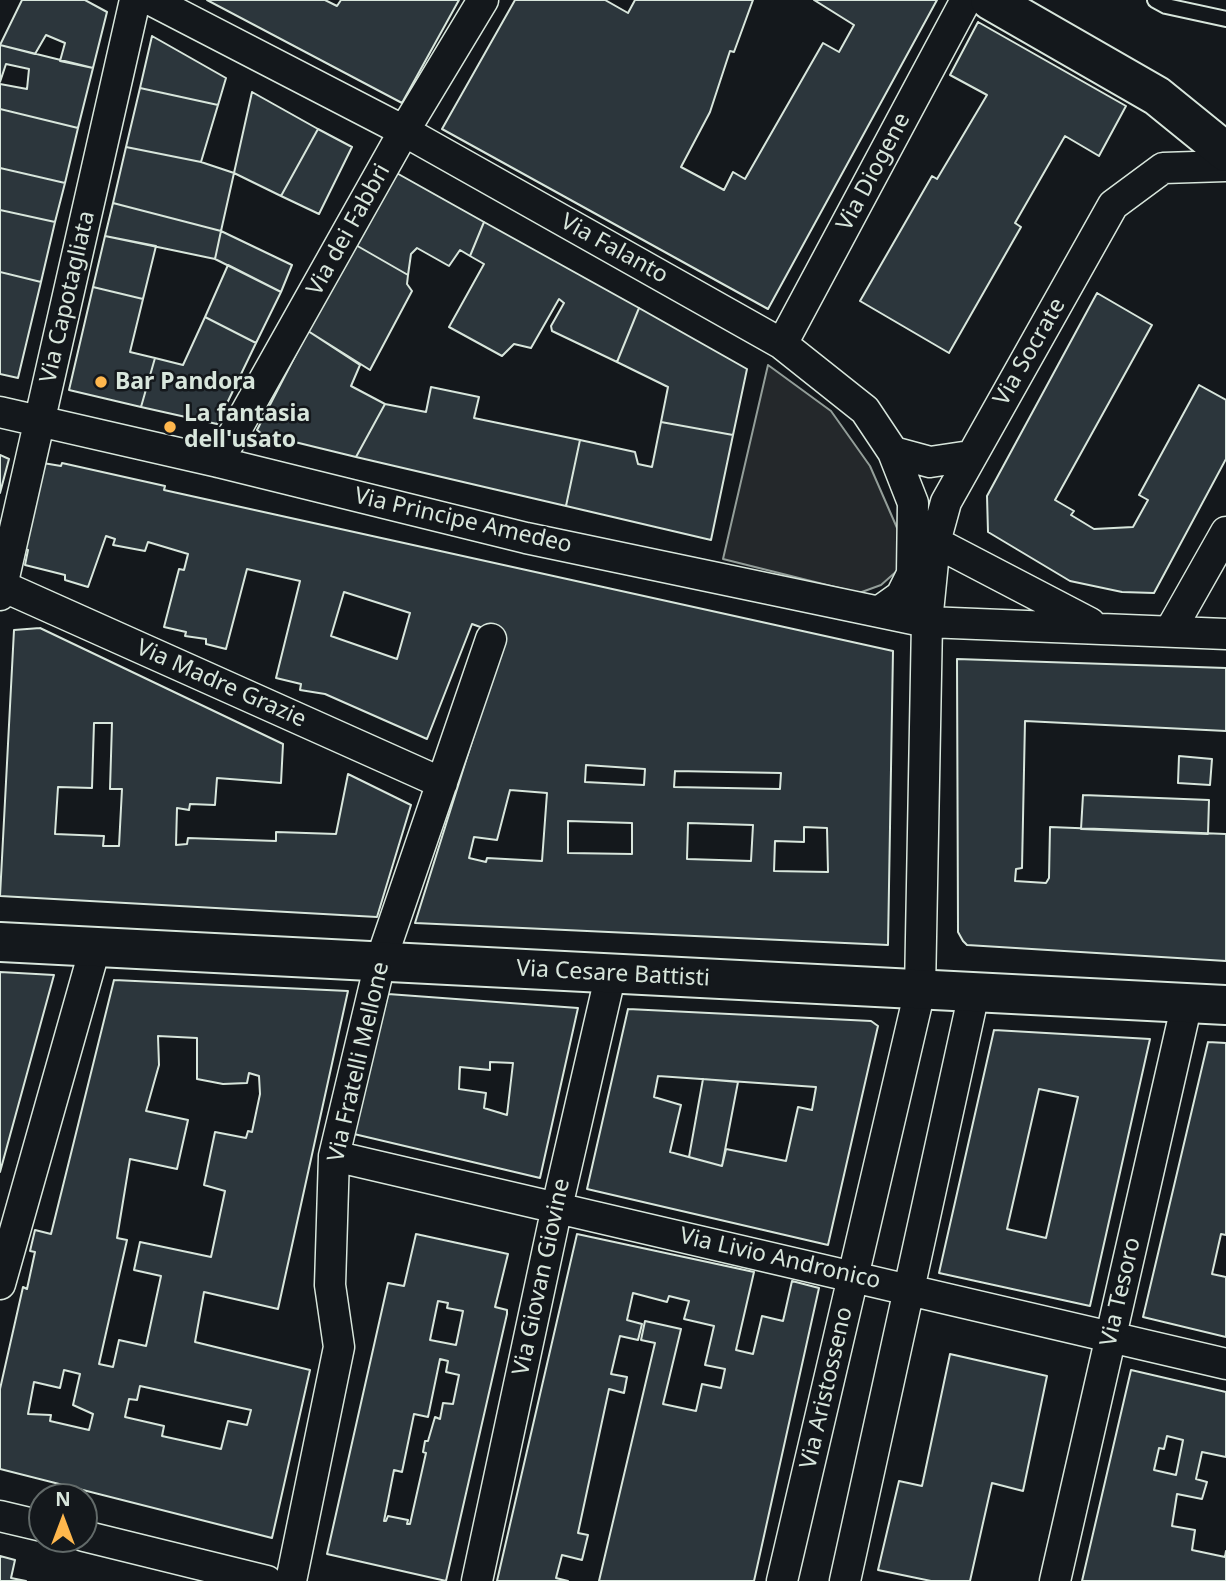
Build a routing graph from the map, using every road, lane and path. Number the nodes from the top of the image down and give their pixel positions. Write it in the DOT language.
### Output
graph roads {
  1 [pos="135,0"];
  2 [pos="151,0"];
  3 [pos="483,0"];
  4 [pos="966,0"];
  5 [pos="990,0"];
  6 [pos="1155,0"];
  7 [pos="1226,19"];
  8 [pos="404,131"];
  9 [pos="1226,152"];
  10 [pos="1226,166"];
  11 [pos="782,344"];
  12 [pos="0,412"];
  13 [pos="40,421"];
  14 [pos="893,452"];
  15 [pos="970,456"];
  16 [pos="218,462"];
  17 [pos="1226,532"];
  18 [pos="934,542"];
  19 [pos="0,585"];
  20 [pos="0,595"];
  21 [pos="880,611"];
  22 [pos="927,622"];
  23 [pos="1098,627"];
  24 [pos="1170,631"];
  25 [pos="1226,634"];
  26 [pos="491,639"];
  27 [pos="442,783"];
  28 [pos="0,942"];
  29 [pos="95,948"];
  30 [pos="380,963"];
  31 [pos="611,973"];
  32 [pos="920,990"];
  33 [pos="974,993"];
  34 [pos="1187,1003"];
  35 [pos="1226,1005"];
  36 [pos="334,1156"];
  37 [pos="556,1207"];
  38 [pos="852,1276"];
  39 [pos="0,1284"];
  40 [pos="911,1289"];
  41 [pos="1111,1337"];
  42 [pos="1226,1364"];
  43 [pos="0,1516"];
  44 [pos="28,1523"];
  45 [pos="98,1539"];
  46 [pos="267,1581"];
  47 [pos="291,1581"];
  48 [pos="477,1581"];
  49 [pos="782,1581"];
  50 [pos="845,1581"];
  51 [pos="1055,1581"];
  1 -- 13 [label="street, Via Capotagliata"];
  2 -- 8 [label="street, Via Falanto"];
  3 -- 8 [label="street, Via dei Fabbri"];
  4 -- 11 [label="street, Via Diogene"];
  5 -- 9 [label="main road"];
  6 -- 7 [label="lane"];
  8 -- 11 [label="street, Via Falanto"];
  8 -- 16 [label="street, Via dei Fabbri"];
  10 -- 15 [label="street, Via Socrate"];
  11 -- 14 [label="street, Via Falanto"];
  12 -- 13 [label="street, Via Principe Amedeo"];
  13 -- 16 [label="street, Via Principe Amedeo"];
  13 -- 19 [label="street, Via Capotagliata"];
  14 -- 15 [label="street"];
  14 -- 21 [label="street, Via Falanto"];
  15 -- 18 [label="street, Via Socrate"];
  16 -- 21 [label="street, Via Principe Amedeo"];
  17 -- 24 [label="street"];
  18 -- 22 [label="street, Via Socrate"];
  18 -- 23 [label="street"];
  19 -- 20 [label="street, Via Capotagliata"];
  19 -- 27 [label="street, Via Madre Grazie"];
  21 -- 22 [label="street, Via Principe Amedeo"];
  22 -- 23 [label="street, Via Principe Amedeo"];
  22 -- 32 [label="street"];
  23 -- 24 [label="street, Via Principe Amedeo"];
  24 -- 25 [label="street, Via Principe Amedeo"];
  26 -- 27 [label="street, Via Fratelli Mellone"];
  27 -- 30 [label="street, Via Fratelli Mellone"];
  28 -- 29 [label="main road, Via Cesare Battisti"];
  29 -- 30 [label="main road, Via Cesare Battisti"];
  29 -- 39 [label="street"];
  30 -- 31 [label="main road, Via Cesare Battisti"];
  30 -- 36 [label="street, Via Fratelli Mellone"];
  31 -- 32 [label="main road, Via Cesare Battisti"];
  31 -- 37 [label="street, Via Giovan Giovine"];
  32 -- 33 [label="main road, Via Cesare Battisti"];
  32 -- 38 [label="street, Via Aristosseno"];
  33 -- 34 [label="main road, Via Cesare Battisti"];
  33 -- 40 [label="street"];
  34 -- 35 [label="main road, Via Cesare Battisti"];
  34 -- 41 [label="street, Via Tesoro"];
  36 -- 37 [label="street, Via Livio Andronico"];
  36 -- 47 [label="street, Via Fratelli Mellone"];
  37 -- 38 [label="street, Via Livio Andronico"];
  37 -- 48 [label="street, Via Giovan Giovine"];
  38 -- 40 [label="street, Via Livio Andronico"];
  38 -- 49 [label="street, Via Aristosseno"];
  40 -- 41 [label="street, Via Livio Andronico"];
  40 -- 50 [label="street"];
  41 -- 42 [label="street, Via Livio Andronico"];
  41 -- 51 [label="street, Via Tesoro"];
  43 -- 44 [label="street"];
  45 -- 46 [label="street"];
}
